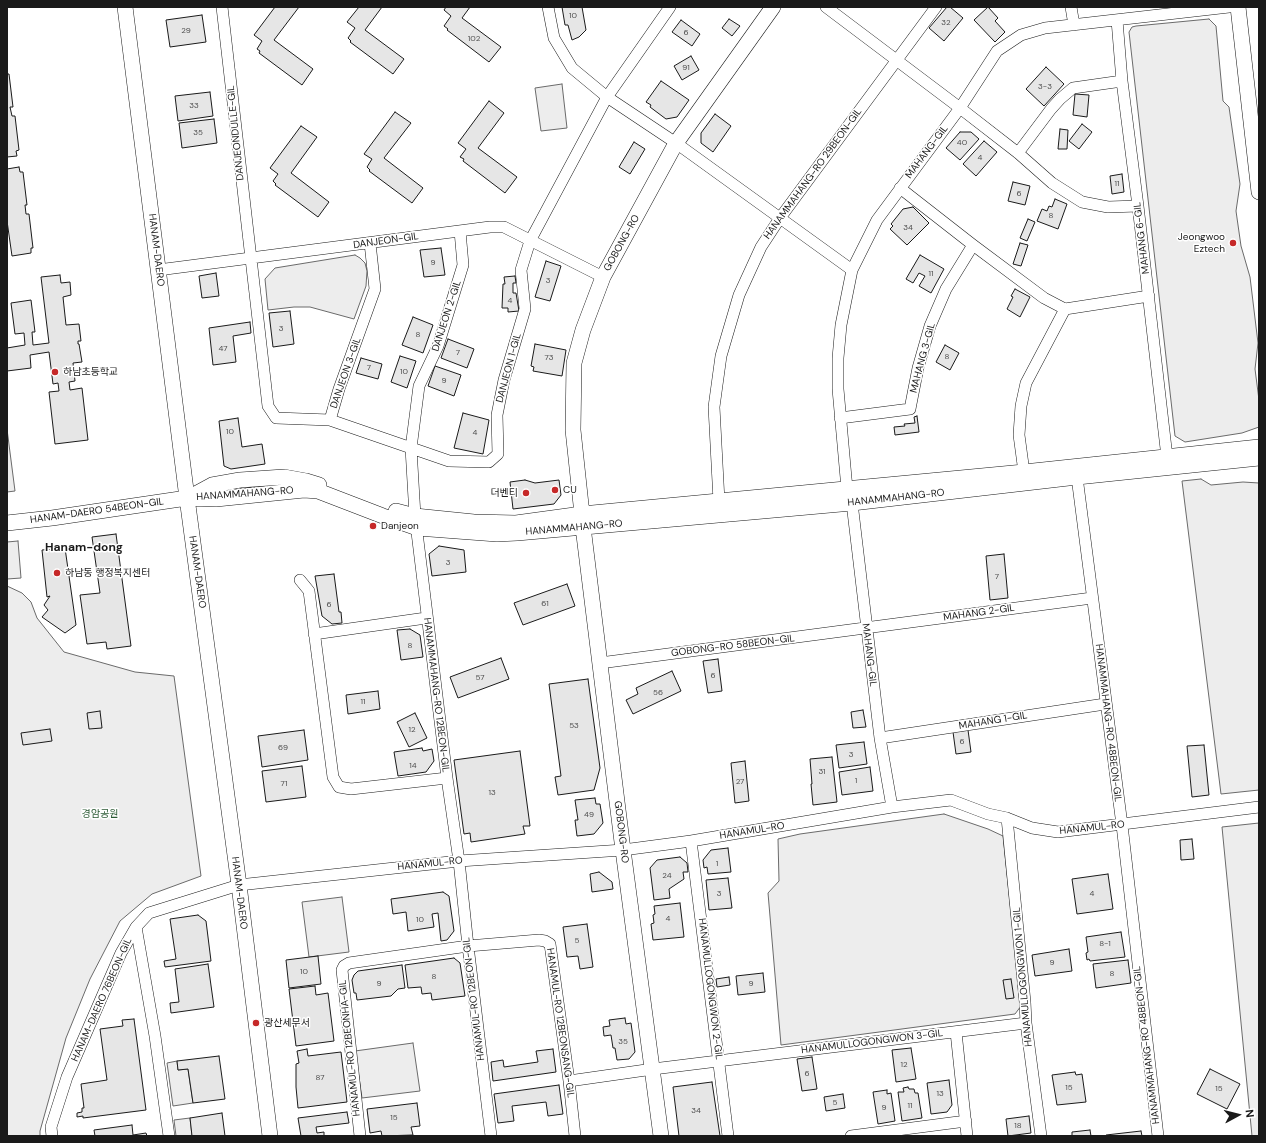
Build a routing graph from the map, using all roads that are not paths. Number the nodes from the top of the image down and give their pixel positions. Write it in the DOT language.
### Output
graph roads {
  1 [pos="125,7"];
  2 [pos="222,7"];
  3 [pos="548,7"];
  4 [pos="670,7"];
  5 [pos="772,7"];
  6 [pos="826,7"];
  7 [pos="936,7"];
  8 [pos="1071,7"];
  9 [pos="1229,7"];
  10 [pos="1238,7"];
  11 [pos="1117,20"];
  12 [pos="1074,25"];
  13 [pos="896,59"];
  14 [pos="1122,81"];
  15 [pos="607,97"];
  16 [pos="960,108"];
  17 [pos="676,143"];
  18 [pos="1018,153"];
  19 [pos="900,188"];
  20 [pos="1259,192"];
  21 [pos="1138,206"];
  22 [pos="780,218"];
  23 [pos="460,231"];
  24 [pos="530,241"];
  25 [pos="370,243"];
  26 [pos="973,245"];
  27 [pos="250,259"];
  28 [pos="158,270"];
  29 [pos="852,270"];
  30 [pos="603,277"];
  31 [pos="1149,296"];
  32 [pos="1065,309"];
  33 [pos="840,418"];
  34 [pos="330,420"];
  35 [pos="1259,447"];
  36 [pos="411,448"];
  37 [pos="1167,457"];
  38 [pos="1259,458"];
  39 [pos="1024,472"];
  40 [pos="1077,477"];
  41 [pos="849,496"];
  42 [pos="187,498"];
  43 [pos="719,501"];
  44 [pos="583,520"];
  45 [pos="416,522"];
  46 [pos="7,523"];
  47 [pos="300,580"];
  48 [pos="1092,598"];
  49 [pos="426,618"];
  50 [pos="866,629"];
  51 [pos="314,634"];
  52 [pos="600,663"];
  53 [pos="1106,704"];
  54 [pos="880,738"];
  55 [pos="447,778"];
  56 [pos="1259,807"];
  57 [pos="892,808"];
  58 [pos="1007,818"];
  59 [pos="1122,824"];
  60 [pos="691,841"];
  61 [pos="623,850"];
  62 [pos="459,861"];
  63 [pos="239,885"];
  64 [pos="136,926"];
  65 [pos="468,946"];
  66 [pos="1026,1023"];
  67 [pos="956,1032"];
  68 [pos="719,1061"];
  69 [pos="653,1069"];
  70 [pos="569,1080"];
  71 [pos="966,1121"];
  72 [pos="52,1136"];
  73 [pos="169,1136"];
  74 [pos="270,1136"];
  75 [pos="360,1136"];
  76 [pos="491,1136"];
  77 [pos="575,1136"];
  78 [pos="661,1136"];
  79 [pos="728,1136"];
  80 [pos="851,1136"];
  81 [pos="968,1136"];
  82 [pos="1041,1136"];
  83 [pos="1158,1136"];
  1 -- 28 [label="main road, HANAM-DAERO"];
  2 -- 27 [label="street, DANJEONDULLE-GIL"];
  3 -- 15 [label="street"];
  4 -- 15 [label="street, DANJEON 1-GIL"];
  5 -- 17 [label="main road, GOBONG-RO"];
  6 -- 13 [label="street"];
  7 -- 13 [label="street, HANAMMAHANG-RO 29BEON-GIL"];
  8 -- 12 [label="street"];
  9 -- 11 [label="street, MAHANG-GIL"];
  10 -- 20 [label="main road"];
  11 -- 12 [label="street, MAHANG-GIL"];
  11 -- 14 [label="street, MAHANG 6-GIL"];
  12 -- 16 [label="street, MAHANG-GIL"];
  13 -- 16 [label="street"];
  13 -- 22 [label="street, HANAMMAHANG-RO 29BEON-GIL"];
  14 -- 18 [label="street"];
  14 -- 21 [label="street, MAHANG 6-GIL"];
  15 -- 17 [label="street"];
  15 -- 24 [label="street, DANJEON 1-GIL"];
  16 -- 18 [label="street"];
  16 -- 19 [label="street, MAHANG-GIL"];
  17 -- 22 [label="street"];
  17 -- 30 [label="main road, GOBONG-RO"];
  18 -- 21 [label="street"];
  19 -- 26 [label="street"];
  19 -- 29 [label="street, MAHANG-GIL"];
  21 -- 31 [label="street, MAHANG 6-GIL"];
  22 -- 29 [label="street"];
  22 -- 43 [label="street, HANAMMAHANG-RO 29BEON-GIL"];
  23 -- 24 [label="street, DANJEON-GIL"];
  23 -- 25 [label="street, DANJEON-GIL"];
  23 -- 36 [label="street, DANJEON 2-GIL"];
  24 -- 30 [label="street, DANJEON-GIL"];
  24 -- 36 [label="street, DANJEON 1-GIL"];
  25 -- 27 [label="street, DANJEON-GIL"];
  25 -- 34 [label="street, DANJEON 3-GIL"];
  26 -- 32 [label="street"];
  26 -- 33 [label="street, MAHANG 3-GIL"];
  27 -- 28 [label="street, DANJEON-GIL"];
  27 -- 34 [label="street, DANJEONDULLE-GIL"];
  28 -- 42 [label="main road, HANAM-DAERO"];
  29 -- 33 [label="street, MAHANG-GIL"];
  30 -- 44 [label="main road, GOBONG-RO"];
  31 -- 32 [label="street"];
  31 -- 37 [label="street, MAHANG 6-GIL"];
  32 -- 39 [label="street"];
  33 -- 41 [label="street, MAHANG-GIL"];
  34 -- 36 [label="street, DANJEON 3-GIL"];
  35 -- 37 [label="main road, HANAMMAHANG-RO"];
  36 -- 45 [label="street, DANJEON 2-GIL"];
  37 -- 39 [label="main road, HANAMMAHANG-RO"];
  38 -- 40 [label="main road, HANAMMAHANG-RO"];
  39 -- 41 [label="main road, HANAMMAHANG-RO"];
  40 -- 41 [label="main road, HANAMMAHANG-RO"];
  40 -- 48 [label="street, HANAMMAHANG-RO 48BEON-GIL"];
  41 -- 43 [label="main road, HANAMMAHANG-RO"];
  41 -- 44 [label="main road, HANAMMAHANG-RO"];
  41 -- 50 [label="street, MAHANG-GIL"];
  42 -- 45 [label="main road, HANAMMAHANG-RO"];
  42 -- 46 [label="main road, HANAM-DAERO 54BEON-GIL"];
  42 -- 63 [label="main road, HANAM-DAERO"];
  43 -- 44 [label="main road, HANAMMAHANG-RO"];
  44 -- 45 [label="main road, HANAMMAHANG-RO"];
  44 -- 52 [label="main road, GOBONG-RO"];
  45 -- 49 [label="street, HANAMMAHANG-RO 12BEON-GIL"];
  47 -- 51 [label="street"];
  48 -- 50 [label="street, MAHANG 2-GIL"];
  48 -- 53 [label="street, HANAMMAHANG-RO 48BEON-GIL"];
  49 -- 51 [label="street"];
  49 -- 55 [label="street, HANAMMAHANG-RO 12BEON-GIL"];
  50 -- 52 [label="street, GOBONG-RO 58BEON-GIL"];
  50 -- 54 [label="street, MAHANG-GIL"];
  51 -- 55 [label="street"];
  52 -- 61 [label="main road, GOBONG-RO"];
  53 -- 54 [label="street, MAHANG 1-GIL"];
  53 -- 59 [label="street, HANAMMAHANG-RO 48BEON-GIL"];
  54 -- 57 [label="street, MAHANG-GIL"];
  55 -- 62 [label="street, HANAMMAHANG-RO 12BEON-GIL"];
  56 -- 59 [label="street, HANAMUL-RO"];
  57 -- 58 [label="street, HANAMUL-RO"];
  57 -- 60 [label="street, HANAMUL-RO"];
  58 -- 59 [label="street, HANAMUL-RO"];
  58 -- 66 [label="street, HANAMULLOGONGWON 1-GIL"];
  59 -- 83 [label="street, HANAMMAHANG-RO 48BEON-GIL"];
  60 -- 61 [label="street, HANAMUL-RO"];
  60 -- 68 [label="street, HANAMULLOGONGWON 2-GIL"];
  61 -- 62 [label="street, HANAMUL-RO"];
  61 -- 69 [label="main road, GOBONG-RO"];
  62 -- 63 [label="street, HANAMUL-RO"];
  62 -- 65 [label="street, HANAMUL-RO 12BEON-GIL"];
  63 -- 64 [label="street, HANAM-DAERO 76BEON-GIL"];
  63 -- 74 [label="main road, HANAM-DAERO"];
  64 -- 72 [label="street, HANAM-DAERO 76BEON-GIL"];
  64 -- 73 [label="street"];
  65 -- 70 [label="street, HANAMUL-RO 12BEONSANG-GIL"];
  65 -- 75 [label="street, HANAMUL-RO 12BEONHA-GIL"];
  65 -- 76 [label="street, HANAMUL-RO 12BEON-GIL"];
  66 -- 67 [label="street, HANAMULLOGONGWON 3-GIL"];
  66 -- 82 [label="street, HANAMULLOGONGWON 1-GIL"];
  67 -- 68 [label="street, HANAMULLOGONGWON 3-GIL"];
  67 -- 71 [label="street"];
  68 -- 69 [label="street, HANAMULLOGONGWON 3-GIL"];
  68 -- 79 [label="street, HANAMULLOGONGWON 2-GIL"];
  69 -- 70 [label="street, HANAMULLOGONGWON 3-GIL"];
  69 -- 78 [label="main road, GOBONG-RO"];
  70 -- 77 [label="street, HANAMUL-RO 12BEONSANG-GIL"];
  71 -- 80 [label="street"];
  71 -- 81 [label="street"];
}
